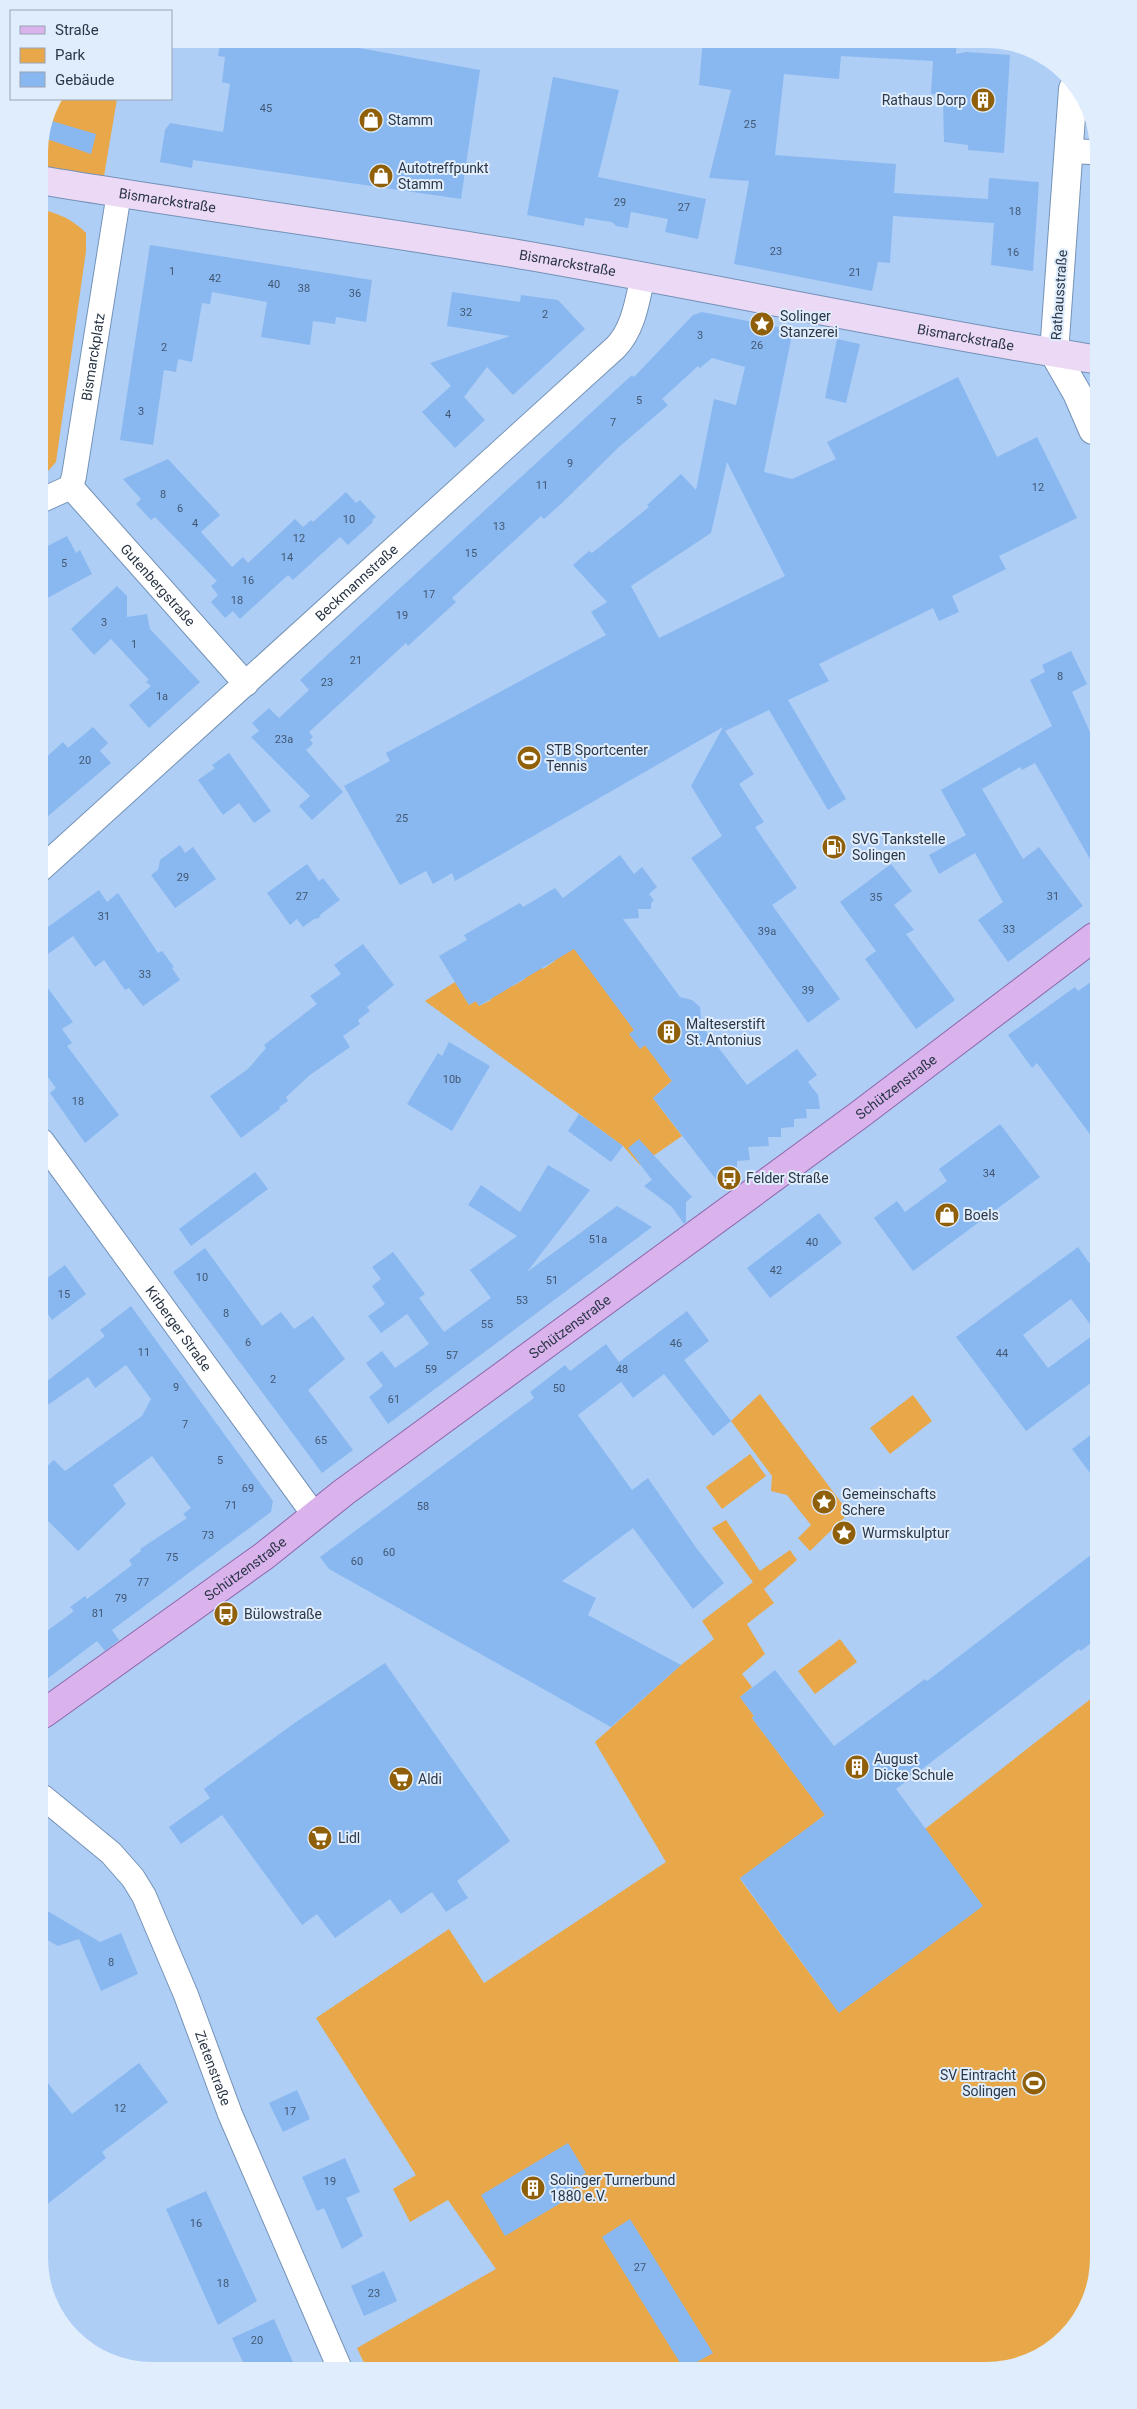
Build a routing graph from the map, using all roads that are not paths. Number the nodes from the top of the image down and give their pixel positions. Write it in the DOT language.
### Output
graph roads {
  1 [pos="1074,97"];
  2 [pos="1080,152"];
  3 [pos="48,181"];
  4 [pos="119,193"];
  5 [pos="643,276"];
  6 [pos="1054,353"];
  7 [pos="1090,359"];
  8 [pos="1090,423"];
  9 [pos="71,486"];
  10 [pos="48,497"];
  11 [pos="246,684"];
  12 [pos="48,863"];
  13 [pos="1090,940"];
  14 [pos="48,1149"];
  15 [pos="315,1516"];
  16 [pos="48,1710"];
  17 [pos="48,1800"];
  18 [pos="337,2361"];
  1 -- 2 [label="street, Rathausstraße"];
  2 -- 6 [label="street, Rathausstraße"];
  3 -- 4 [label="main road, Bismarckstraße"];
  4 -- 5 [label="main road, Bismarckstraße"];
  4 -- 9 [label="street, Bismarckplatz"];
  5 -- 6 [label="main road, Bismarckstraße"];
  5 -- 11 [label="street, Beckmannstraße"];
  6 -- 7 [label="main road, Bismarckstraße"];
  6 -- 8 [label="street, Rathausstraße"];
  9 -- 10 [label="street"];
  9 -- 11 [label="street, Gutenbergstraße"];
  11 -- 12 [label="street, Beckmannstraße"];
  13 -- 15 [label="main road, Schützenstraße"];
  14 -- 15 [label="street, Kirberger Straße"];
  15 -- 16 [label="main road, Schützenstraße"];
  17 -- 18 [label="street, Zietenstraße"];
}
